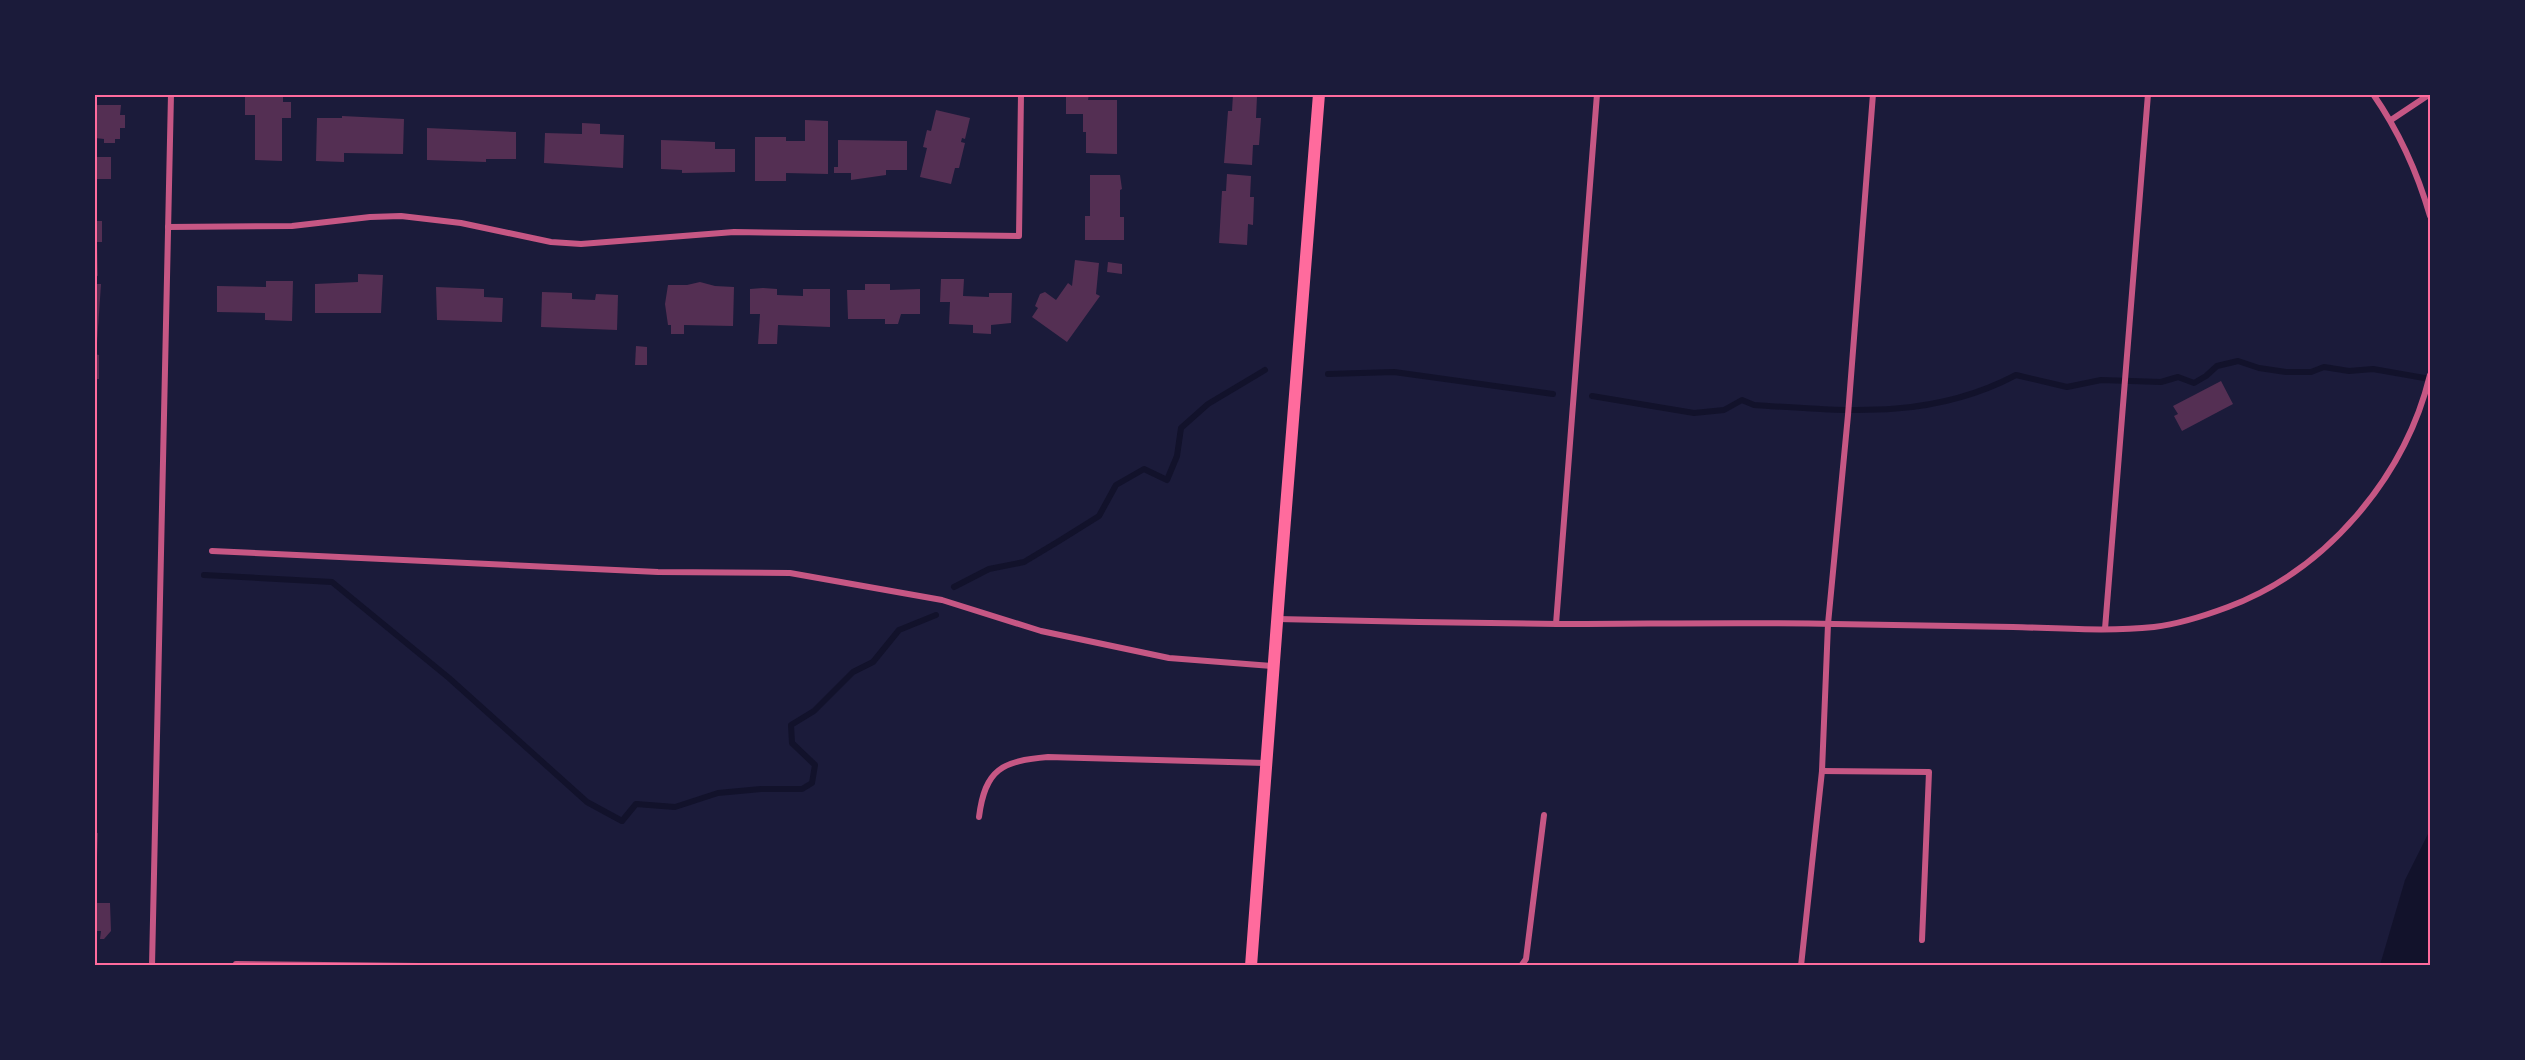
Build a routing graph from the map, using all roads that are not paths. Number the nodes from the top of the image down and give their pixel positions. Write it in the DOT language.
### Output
graph roads {
  1 [pos="171,94"];
  2 [pos="1021,94"];
  3 [pos="1319,94"];
  4 [pos="1597,94"];
  5 [pos="1873,94"];
  6 [pos="2148,94"];
  7 [pos="2373,94"];
  8 [pos="2430,94"];
  9 [pos="2391,120"];
  10 [pos="2430,216"];
  11 [pos="168,226"];
  12 [pos="2430,375"];
  13 [pos="212,551"];
  14 [pos="1277,619"];
  15 [pos="1556,624"];
  16 [pos="1828,624"];
  17 [pos="2105,629"];
  18 [pos="1272,666"];
  19 [pos="1265,764"];
  20 [pos="1822,771"];
  21 [pos="1544,815"];
  22 [pos="979,817"];
  23 [pos="1922,940"];
  24 [pos="236,964"];
  25 [pos="152,966"];
  26 [pos="419,966"];
  27 [pos="1251,966"];
  28 [pos="1521,966"];
  29 [pos="1801,966"];
  1 -- 11 [label="street"];
  2 -- 11 [label="street"];
  3 -- 14 [label="main road"];
  4 -- 15 [label="street"];
  5 -- 16 [label="street"];
  6 -- 17 [label="street"];
  7 -- 9 [label="street"];
  8 -- 9 [label="street"];
  9 -- 10 [label="street"];
  11 -- 25 [label="street"];
  12 -- 17 [label="street"];
  13 -- 18 [label="street"];
  14 -- 15 [label="street"];
  14 -- 18 [label="main road"];
  15 -- 16 [label="street"];
  16 -- 17 [label="street"];
  16 -- 20 [label="street"];
  18 -- 19 [label="main road"];
  19 -- 22 [label="street"];
  19 -- 27 [label="main road"];
  20 -- 23 [label="street"];
  20 -- 29 [label="street"];
  21 -- 28 [label="street"];
  24 -- 26 [label="street"];
}
